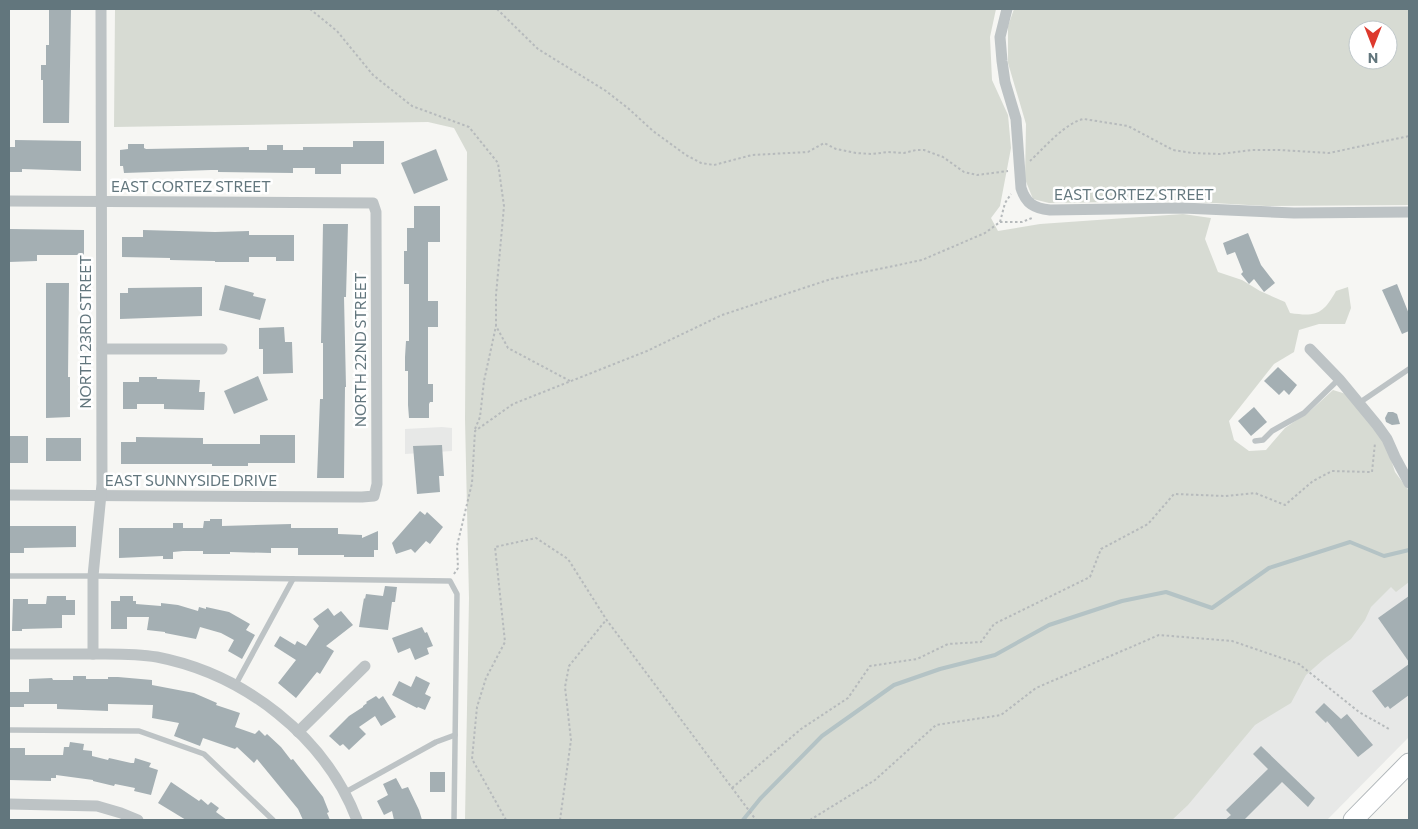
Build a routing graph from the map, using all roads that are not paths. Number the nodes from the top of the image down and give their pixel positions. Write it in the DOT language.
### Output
graph roads {
  1 [pos="102,9"];
  2 [pos="1007,9"];
  3 [pos="9,202"];
  4 [pos="101,202"];
  5 [pos="372,204"];
  6 [pos="1409,212"];
  7 [pos="102,349"];
  8 [pos="222,349"];
  9 [pos="1310,349"];
  10 [pos="1409,370"];
  11 [pos="1339,378"];
  12 [pos="1359,403"];
  13 [pos="1255,441"];
  14 [pos="1409,483"];
  15 [pos="9,496"];
  16 [pos="101,496"];
  17 [pos="374,496"];
  18 [pos="9,576"];
  19 [pos="93,576"];
  20 [pos="293,578"];
  21 [pos="9,654"];
  22 [pos="93,654"];
  23 [pos="365,666"];
  24 [pos="236,684"];
  25 [pos="9,730"];
  26 [pos="298,732"];
  27 [pos="455,735"];
  28 [pos="1409,763"];
  29 [pos="344,793"];
  30 [pos="9,804"];
  31 [pos="138,820"];
  32 [pos="273,820"];
  33 [pos="357,820"];
  34 [pos="454,820"];
  35 [pos="1353,820"];
  1 -- 4 [label="street, NORTH 23RD STREET"];
  2 -- 6 [label="street, EAST CORTEZ STREET"];
  3 -- 4 [label="street, EAST CORTEZ STREET"];
  4 -- 5 [label="street, EAST CORTEZ STREET"];
  4 -- 7 [label="street, NORTH 23RD STREET"];
  5 -- 17 [label="street, NORTH 22ND STREET"];
  7 -- 8 [label="street"];
  7 -- 16 [label="street, NORTH 23RD STREET"];
  9 -- 11 [label="street"];
  10 -- 12 [label="lane"];
  11 -- 12 [label="street"];
  11 -- 13 [label="lane"];
  12 -- 14 [label="street"];
  15 -- 16 [label="street, EAST SUNNYSIDE DRIVE"];
  16 -- 17 [label="street, EAST SUNNYSIDE DRIVE"];
  16 -- 19 [label="street, NORTH 23RD STREET"];
  18 -- 19 [label="lane"];
  19 -- 20 [label="lane"];
  19 -- 22 [label="street, NORTH 23RD STREET"];
  20 -- 24 [label="lane"];
  20 -- 27 [label="lane"];
  21 -- 22 [label="street"];
  22 -- 24 [label="street"];
  23 -- 26 [label="street"];
  24 -- 26 [label="street"];
  25 -- 32 [label="lane"];
  26 -- 29 [label="street"];
  27 -- 29 [label="lane"];
  27 -- 34 [label="lane"];
  28 -- 35 [label="main road"];
  29 -- 33 [label="street"];
  30 -- 31 [label="street"];
}
